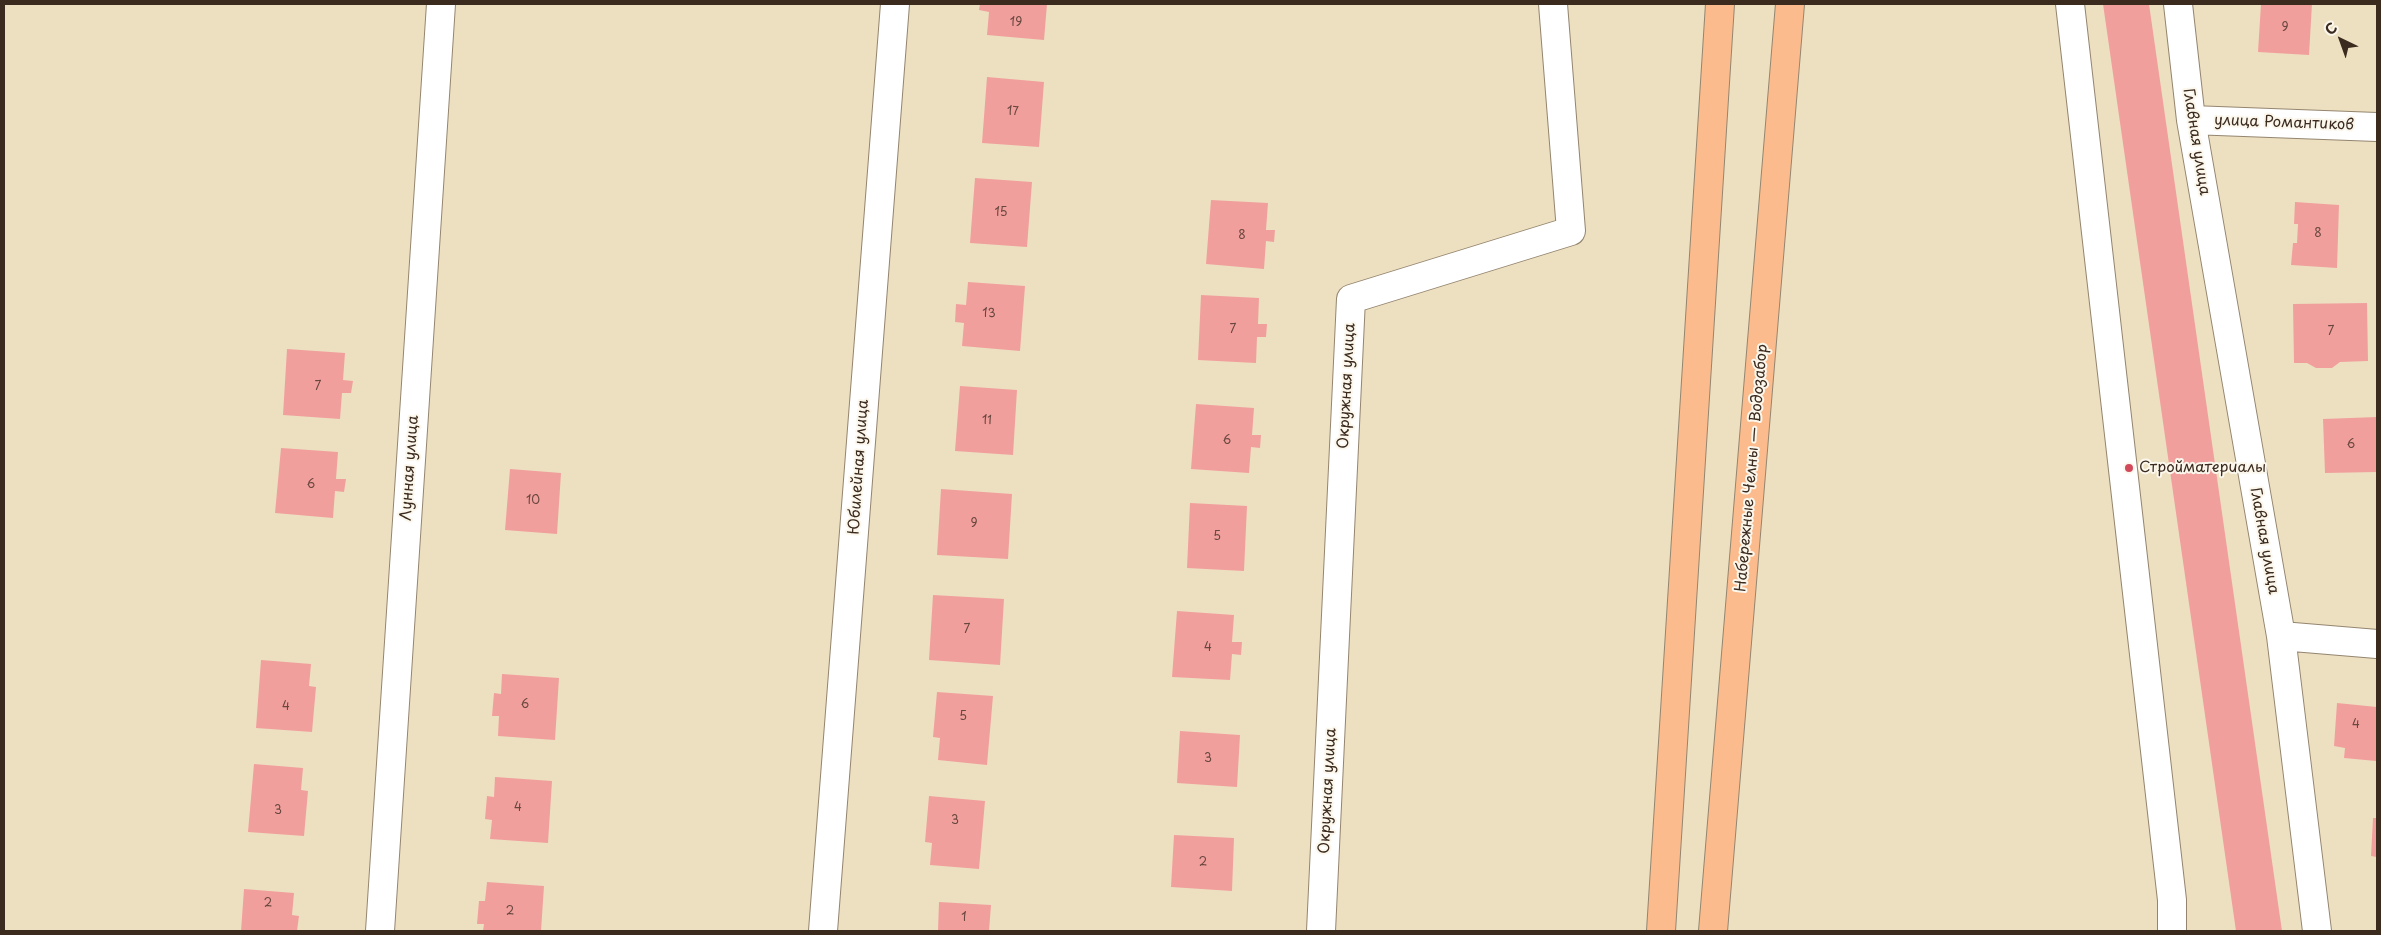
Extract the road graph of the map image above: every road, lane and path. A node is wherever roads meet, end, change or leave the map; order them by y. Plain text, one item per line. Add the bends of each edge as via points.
1 (440, 4) edge
2 (895, 4) edge
3 (1553, 4) edge
4 (1720, 4) edge
5 (1790, 4) edge
6 (2070, 4) edge
7 (2178, 4) edge
8 (2191, 120) junction
9 (2377, 127) edge
10 (2281, 636) junction
11 (2377, 644) edge
12 (380, 931) edge
13 (823, 931) edge
14 (1321, 931) edge
15 (1661, 931) edge
16 (1713, 931) edge
17 (2172, 931) edge
18 (2317, 931) edge

1 - 12 street, Лунная улица
2 - 13 street, Юбилейная улица
3 - 14 street, Окружная улица via 1571,231 1351,300
4 - 15 main road
5 - 16 main road, Набережные Челны — Водозабор
6 - 17 street via 2172,900
7 - 8 street, Главная улица
8 - 9 street, улица Романтиков
8 - 10 street, Главная улица
10 - 11 street
10 - 18 street, Главная улица

